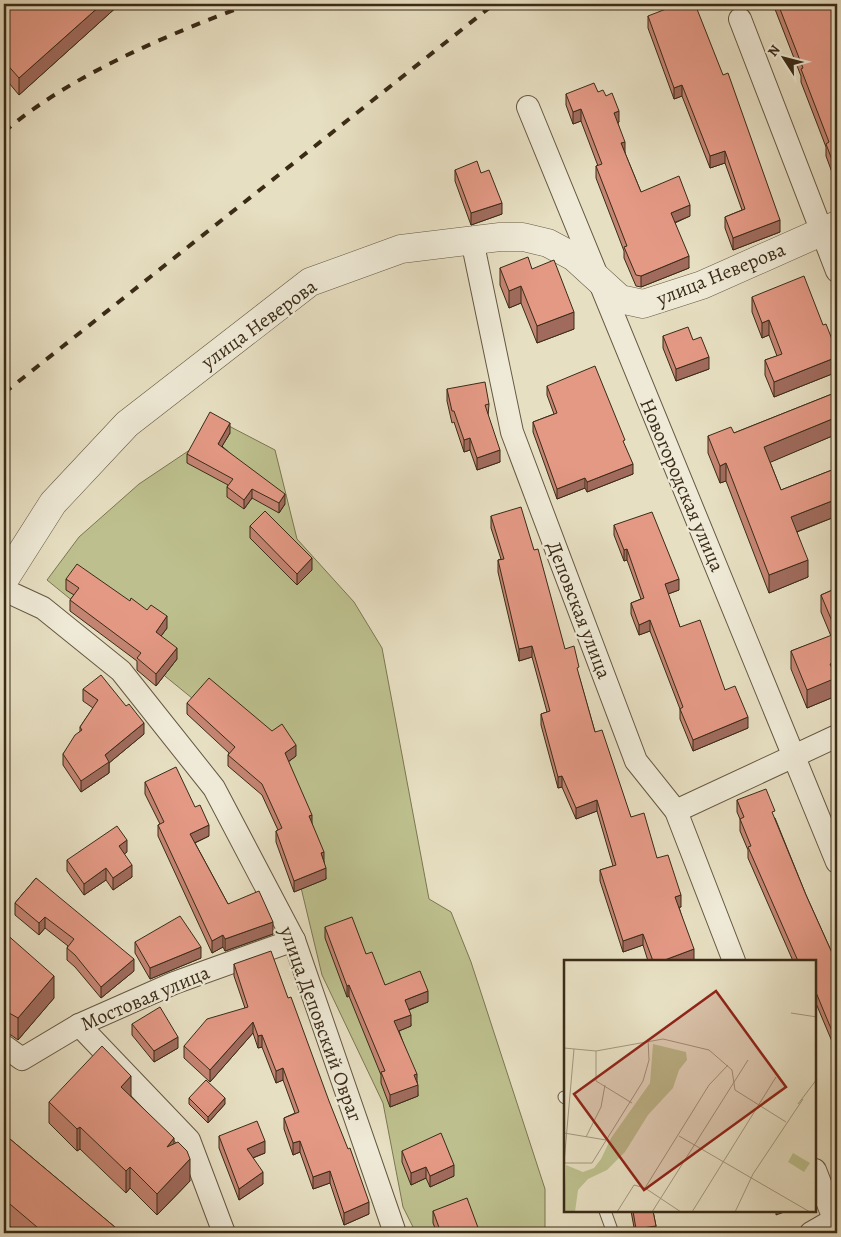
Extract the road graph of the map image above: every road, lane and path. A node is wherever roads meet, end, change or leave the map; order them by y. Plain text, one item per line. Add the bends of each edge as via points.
1 (740, 19) dead end
2 (528, 108) dead end
3 (829, 229) edge
4 (472, 240) junction
5 (837, 271) edge
6 (597, 280) junction
7 (4, 580) edge
8 (4, 590) edge
9 (837, 736) edge
10 (794, 754) junction
11 (676, 811) junction
12 (837, 862) edge
13 (294, 940) junction
14 (734, 960) edge
15 (79, 1025) junction
16 (4, 1046) edge
17 (816, 1172) edge
18 (605, 1212) edge
19 (836, 1219) edge
20 (224, 1233) edge
21 (395, 1233) edge
22 (613, 1233) edge
23 (810, 1233) edge

1 - 3 street
2 - 6 street, Новогородская улица
3 - 5 street
3 - 6 street, улица Неверова via 702,284 643,304 620,299
4 - 6 street, улица Неверова via 523,237 548,243 574,257
4 - 7 street, улица Неверова via 402,249 310,282 127,424 53,503
4 - 11 street, Деповская улица via 512,432 636,762
6 - 10 street, Новогородская улица
8 - 13 street, улица Деповский Овраг via 43,608 121,671 214,788
9 - 10 street
10 - 11 street
10 - 12 street, Новогородская улица
11 - 14 street, Деповская улица
13 - 15 street, Мостовая улица via 174,983
13 - 21 street, улица Деповский Овраг
15 - 16 street, Мостовая улица via 22,1060
15 - 20 street via 189,1140
17 - 19 street
18 - 22 lane
19 - 23 street

